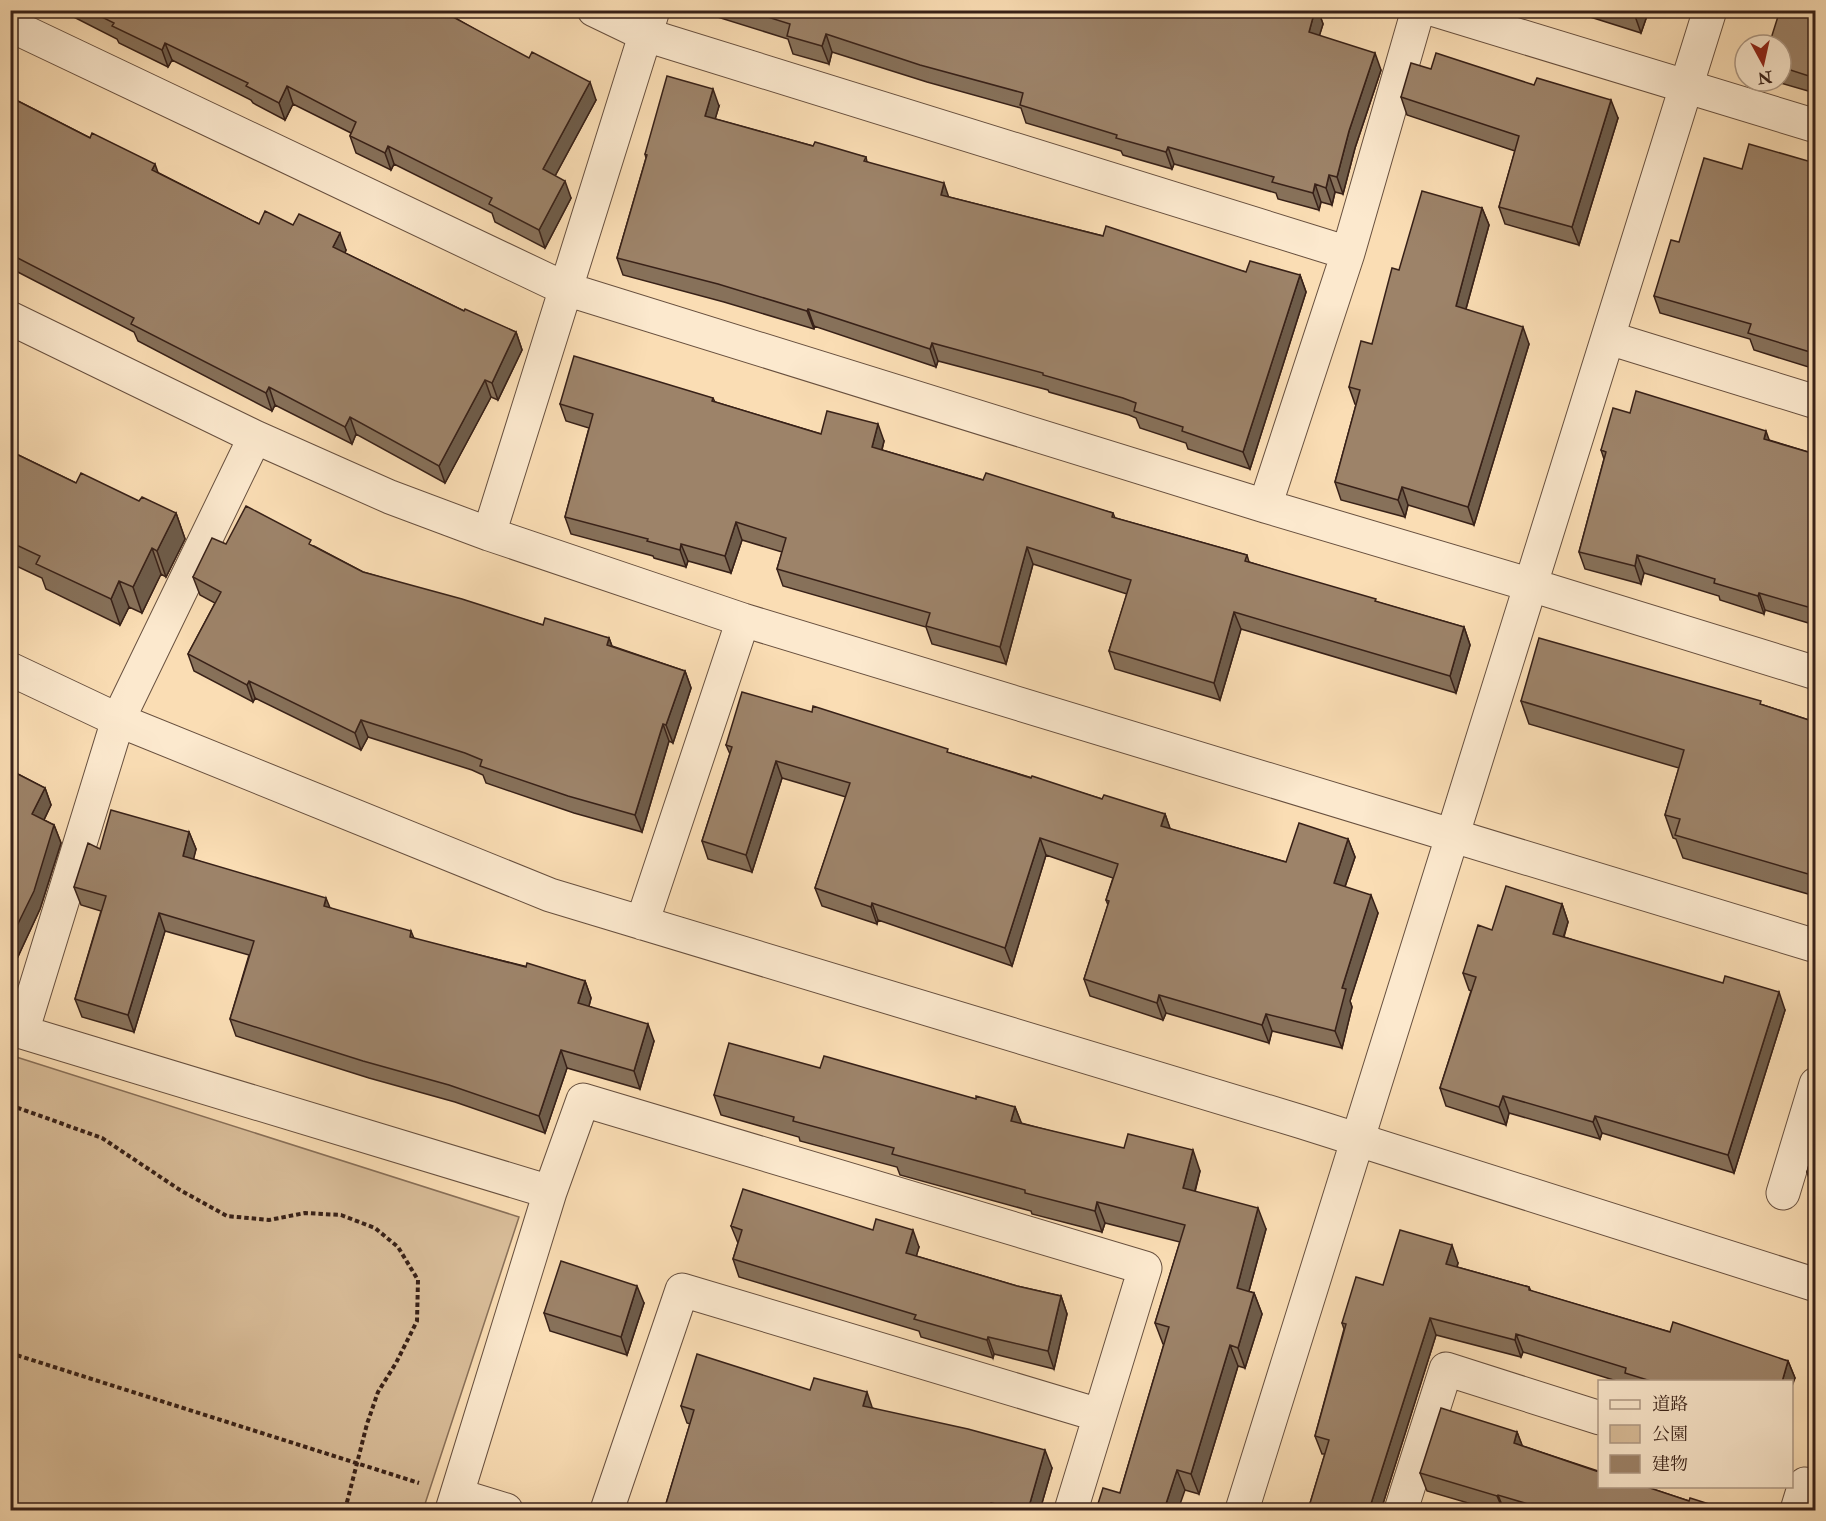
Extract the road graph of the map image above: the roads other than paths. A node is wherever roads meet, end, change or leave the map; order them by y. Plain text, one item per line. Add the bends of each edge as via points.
1 (594, 10) edge
2 (1418, 10) edge
3 (1435, 10) edge
4 (1710, 10) edge
5 (650, 23) edge
6 (10, 25) edge
7 (1687, 86) junction
8 (1815, 126) edge
9 (1348, 253) junction
10 (566, 289) junction
11 (10, 318) edge
12 (1609, 338) junction
13 (1815, 402) edge
14 (255, 436) junction
15 (1265, 506) junction
16 (489, 534) junction
17 (1532, 585) junction
18 (743, 620) junction
19 (10, 669) edge
20 (1815, 673) edge
21 (118, 720) junction
22 (1453, 836) junction
23 (642, 923) junction
24 (1815, 946) edge
25 (16, 1030) edge
26 (1815, 1084) edge
27 (1358, 1141) junction
28 (550, 1192) junction
29 (1783, 1193) dead end
30 (1815, 1285) edge
31 (1099, 1415) junction
32 (1598, 1418) edge
33 (455, 1503) edge
34 (506, 1510) edge
35 (607, 1510) edge
36 (1071, 1510) edge
37 (1242, 1510) edge
38 (1401, 1510) edge

1 - 5 street
2 - 9 street
3 - 7 street
4 - 7 street
5 - 9 street
5 - 10 street
6 - 10 street
7 - 8 street
7 - 12 street
9 - 15 street
10 - 15 street
10 - 16 street
11 - 14 street
12 - 13 street
12 - 17 street
14 - 16 street via 390,497
14 - 21 street
15 - 17 street
16 - 18 street
17 - 20 street
17 - 22 street
18 - 22 street
18 - 23 street
19 - 21 street
21 - 23 street via 550,895
21 - 25 street
22 - 24 street
22 - 27 street
23 - 27 street
25 - 28 street
26 - 29 street
27 - 30 street
27 - 37 street
28 - 31 street via 583,1100 1145,1268
28 - 33 street
31 - 35 street via 682,1290
31 - 36 street
32 - 38 street via 1446,1369
33 - 34 street

